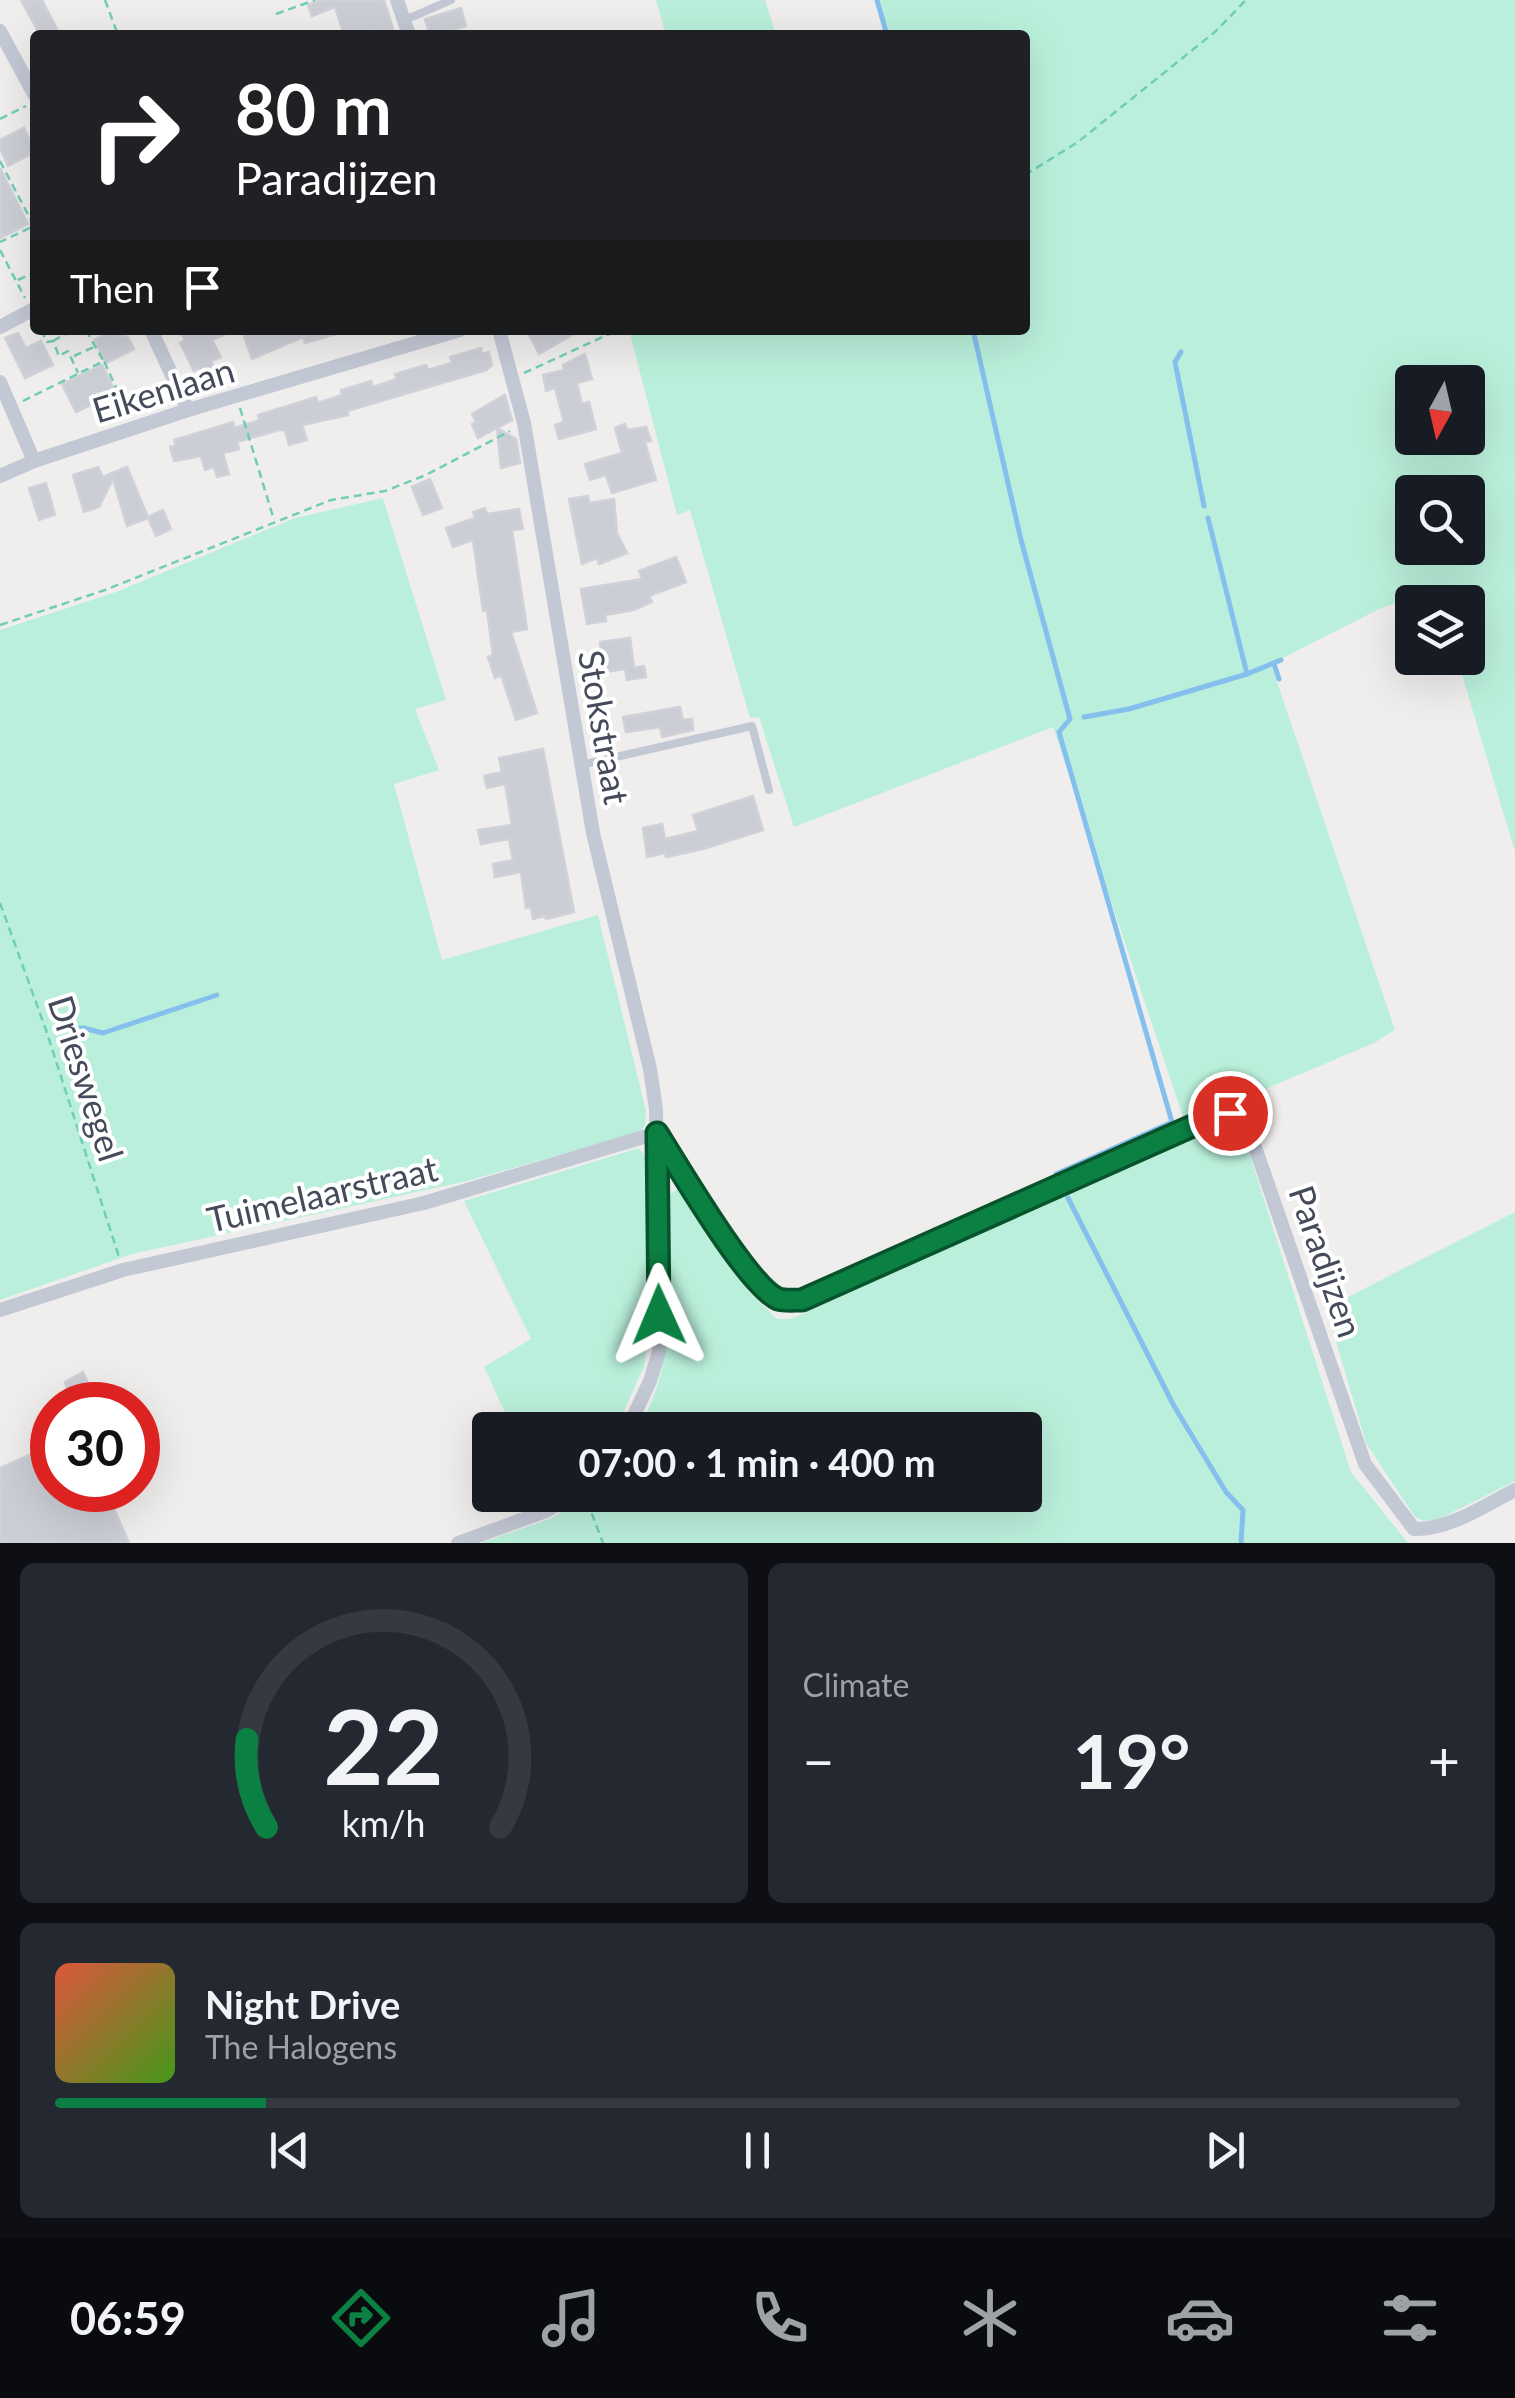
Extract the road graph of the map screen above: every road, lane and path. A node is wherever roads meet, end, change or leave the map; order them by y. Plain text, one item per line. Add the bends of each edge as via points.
1 (105, 0) edge
2 (315, 0) edge
3 (397, 0) edge
4 (452, 0) edge
5 (1245, 2) edge
6 (276, 14) dead end
7 (406, 28) edge
8 (0, 30) edge
9 (116, 30) edge
10 (30, 89) edge
11 (30, 102) edge
12 (0, 119) edge
13 (1, 163) edge
14 (1030, 172) edge
15 (30, 218) edge
16 (30, 228) edge
17 (0, 242) edge
18 (0, 250) edge
19 (30, 274) edge
20 (16, 281) junction
21 (30, 306) edge
22 (30, 311) edge
23 (0, 326) edge
24 (44, 335) edge
25 (63, 335) edge
26 (89, 335) edge
27 (153, 335) edge
28 (443, 335) edge
29 (500, 335) edge
30 (607, 335) edge
31 (53, 340) junction
32 (96, 346) junction
33 (71, 357) junction
34 (104, 361) junction
35 (79, 374) junction
36 (513, 378) junction
37 (0, 382) edge
38 (236, 397) junction
39 (12, 406) junction
40 (188, 410) junction
41 (524, 423) junction
42 (135, 428) junction
43 (34, 461) junction
44 (0, 476) edge
45 (275, 521) junction
46 (0, 625) edge
47 (581, 765) junction
48 (768, 790) dead end
49 (0, 903) edge
50 (657, 1133) junction
51 (123, 1270) junction
52 (0, 1310) edge
53 (635, 1412) edge
54 (1515, 1490) edge
55 (543, 1512) edge
56 (590, 1512) edge
57 (458, 1543) edge
58 (602, 1543) edge

1 - 9 path
2 - 6 path
3 - 7 street
4 - 7 lane
5 - 14 path via 1078,142
8 - 10 street
11 - 12 path
13 - 15 path
16 - 17 path
18 - 20 path
19 - 20 path
20 - 21 path
22 - 23 street
24 - 31 path
25 - 31 path
26 - 32 path
27 - 40 street
28 - 38 street, Eikenlaan
29 - 36 street, Stokstraat
30 - 36 path
31 - 33 path via 58,356 68,351
32 - 33 path
32 - 34 path
33 - 35 path
34 - 35 path
34 - 42 path
35 - 39 path
36 - 41 street, Stokstraat
37 - 39 street
38 - 40 street, Eikenlaan
38 - 45 path
39 - 43 street
40 - 42 street, Eikenlaan
41 - 45 path via 426,475
41 - 47 street, Stokstraat
42 - 43 street, Eikenlaan
43 - 44 street, Eikenlaan
45 - 46 path
47 - 48 lane via 752,726
47 - 50 street, Stokstraat via 650,1069
49 - 51 path, Drieswegel
50 - 51 street, Tuimelaarstraat via 424,1203
50 - 53 street, Stokstraat via 659,1352
50 - 54 street, Paradijzen via 766,1291 780,1300 802,1300 1217,1115 1240,1117 1375,1477 1414,1529 1459,1519
51 - 52 street, Tuimelaarstraat
55 - 57 street
56 - 58 path

